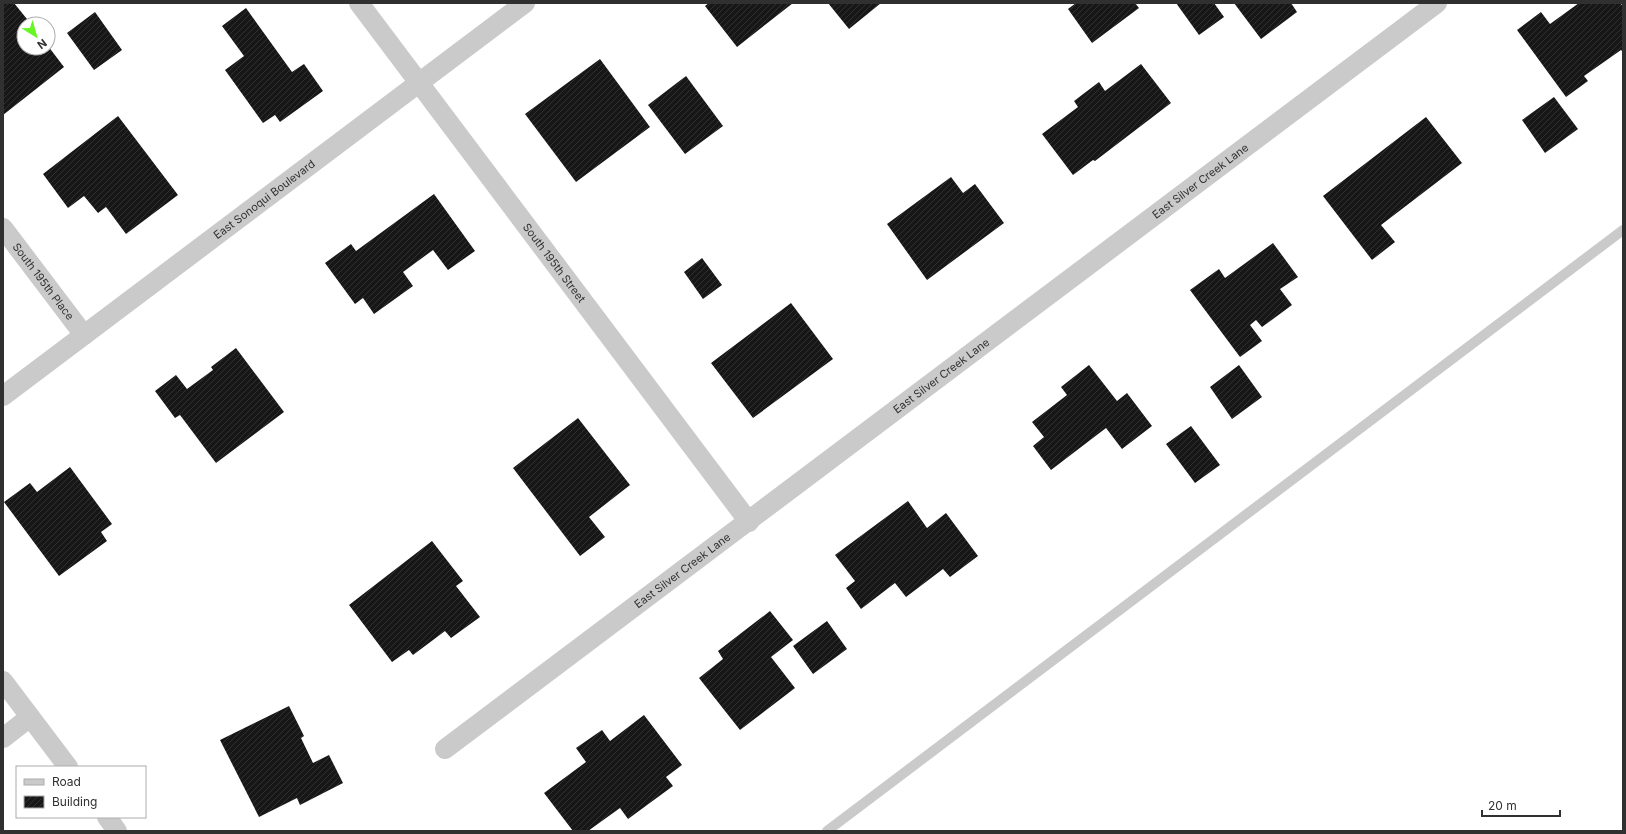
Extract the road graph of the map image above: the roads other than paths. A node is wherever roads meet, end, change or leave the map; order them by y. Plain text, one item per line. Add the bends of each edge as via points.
1 (359, 3) edge
2 (525, 3) edge
3 (1437, 3) edge
4 (419, 83) junction
5 (3, 228) edge
6 (1623, 230) edge
7 (84, 335) junction
8 (3, 396) edge
9 (749, 522) junction
10 (3, 681) edge
11 (30, 717) junction
12 (3, 738) edge
13 (445, 749) dead end
14 (67, 766) edge
15 (107, 818) edge
16 (117, 831) edge
17 (827, 831) edge

1 - 4 street, South 195th Street
2 - 4 street, East Sonoqui Boulevard
3 - 9 street, East Silver Creek Lane
4 - 7 street, East Sonoqui Boulevard
4 - 9 street, South 195th Street
5 - 7 street, South 195th Place
6 - 17 lane
7 - 8 street, East Sonoqui Boulevard
9 - 13 street, East Silver Creek Lane
10 - 11 street
11 - 12 street
11 - 14 street
15 - 16 street

